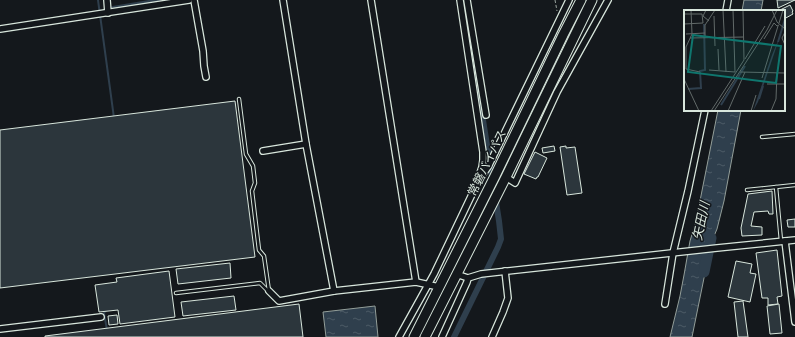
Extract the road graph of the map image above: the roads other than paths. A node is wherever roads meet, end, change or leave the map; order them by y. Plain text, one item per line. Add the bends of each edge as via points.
1 (107, 0) edge
2 (190, 0) edge
3 (194, 0) edge
4 (282, 0) edge
5 (370, 0) edge
6 (460, 0) edge
7 (467, 0) edge
8 (569, 0) edge
9 (581, 0) edge
10 (592, 0) edge
11 (608, 0) edge
12 (728, 0) edge
13 (726, 10) edge
14 (108, 13) junction
15 (0, 29) edge
16 (206, 77) dead end
17 (239, 99) dead end
18 (704, 111) edge
19 (486, 115) dead end
20 (795, 134) edge
21 (762, 137) dead end
22 (306, 144) junction
23 (263, 151) dead end
24 (506, 177) junction
25 (478, 180) junction
26 (795, 185) edge
27 (776, 187) junction
28 (747, 190) dead end
29 (795, 240) edge
30 (783, 242) junction
31 (674, 253) junction
32 (505, 271) junction
33 (456, 274) junction
34 (468, 278) junction
35 (416, 282) junction
36 (427, 285) junction
37 (439, 287) junction
38 (269, 291) junction
39 (334, 291) junction
40 (176, 293) dead end
41 (665, 304) dead end
42 (100, 317) dead end
43 (795, 322) edge
44 (0, 329) edge
45 (399, 337) edge
46 (414, 337) edge
47 (425, 337) edge
48 (442, 337) edge
49 (492, 337) edge

1 - 14 street
2 - 14 street
3 - 16 street
4 - 22 street
5 - 35 street
6 - 25 street via 483,152
7 - 19 street
8 - 25 street via 488,167
9 - 37 highway, 常磐バイパス
10 - 24 highway, 常磐バイパス
11 - 24 street via 557,92 515,182
12 - 13 street
14 - 15 street
17 - 38 lane via 246,154 253,166 255,183 252,191 259,250 264,256
18 - 31 street
20 - 21 lane
22 - 23 street
22 - 39 street
24 - 33 highway, 常磐バイパス
25 - 36 street
26 - 27 lane
27 - 28 lane
27 - 30 lane
29 - 30 street
30 - 31 street
30 - 43 street
31 - 32 street
31 - 41 street
32 - 34 street
32 - 49 street via 508,298
33 - 34 street
33 - 47 highway, 常磐バイパス
34 - 48 street
35 - 36 street
35 - 39 street
36 - 37 street
36 - 45 street
37 - 46 highway, 常磐バイパス
38 - 39 street via 279,301
38 - 40 lane via 260,283
42 - 44 street

